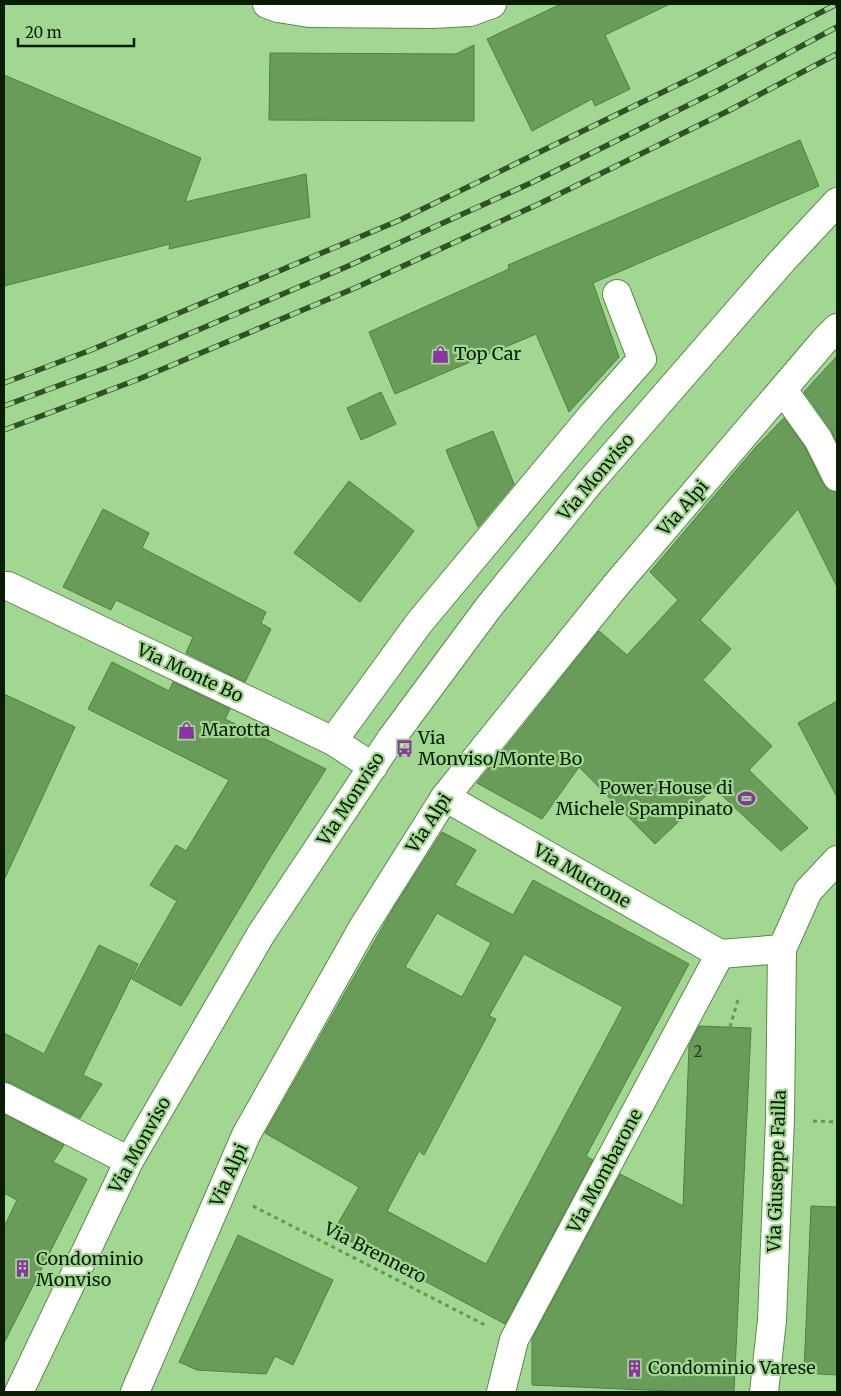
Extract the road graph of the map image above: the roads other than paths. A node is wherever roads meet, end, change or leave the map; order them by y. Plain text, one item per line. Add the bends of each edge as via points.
1 (267, 4) edge
2 (492, 4) edge
3 (837, 202) edge
4 (617, 294) dead end
5 (837, 328) edge
6 (783, 390) junction
7 (837, 477) edge
8 (4, 586) edge
9 (333, 741) junction
10 (373, 767) junction
11 (444, 797) junction
12 (837, 860) edge
13 (782, 949) junction
14 (720, 954) junction
15 (4, 1097) edge
16 (129, 1161) junction
17 (15, 1387) edge
18 (135, 1392) edge
19 (501, 1392) edge
20 (764, 1392) edge

1 - 2 street via 309,13 432,14 470,12
3 - 10 street, Via Monviso via 590,482 500,593
4 - 9 street via 642,359 419,623
5 - 6 street, Via Alpi
6 - 7 street via 818,439
6 - 11 street, Via Alpi via 616,585
8 - 9 street, Via Monte Bo
9 - 10 street, Via Monte Bo
10 - 16 street, Via Monviso via 261,934
11 - 14 street, Via Mucrone
11 - 18 street, Via Alpi via 362,929 246,1135
12 - 13 street via 808,891
13 - 14 street
13 - 20 street, Via Giuseppe Failla via 780,1128 772,1320
14 - 19 street, Via Mombarone via 514,1340
15 - 16 street
16 - 17 street, Via Monviso

